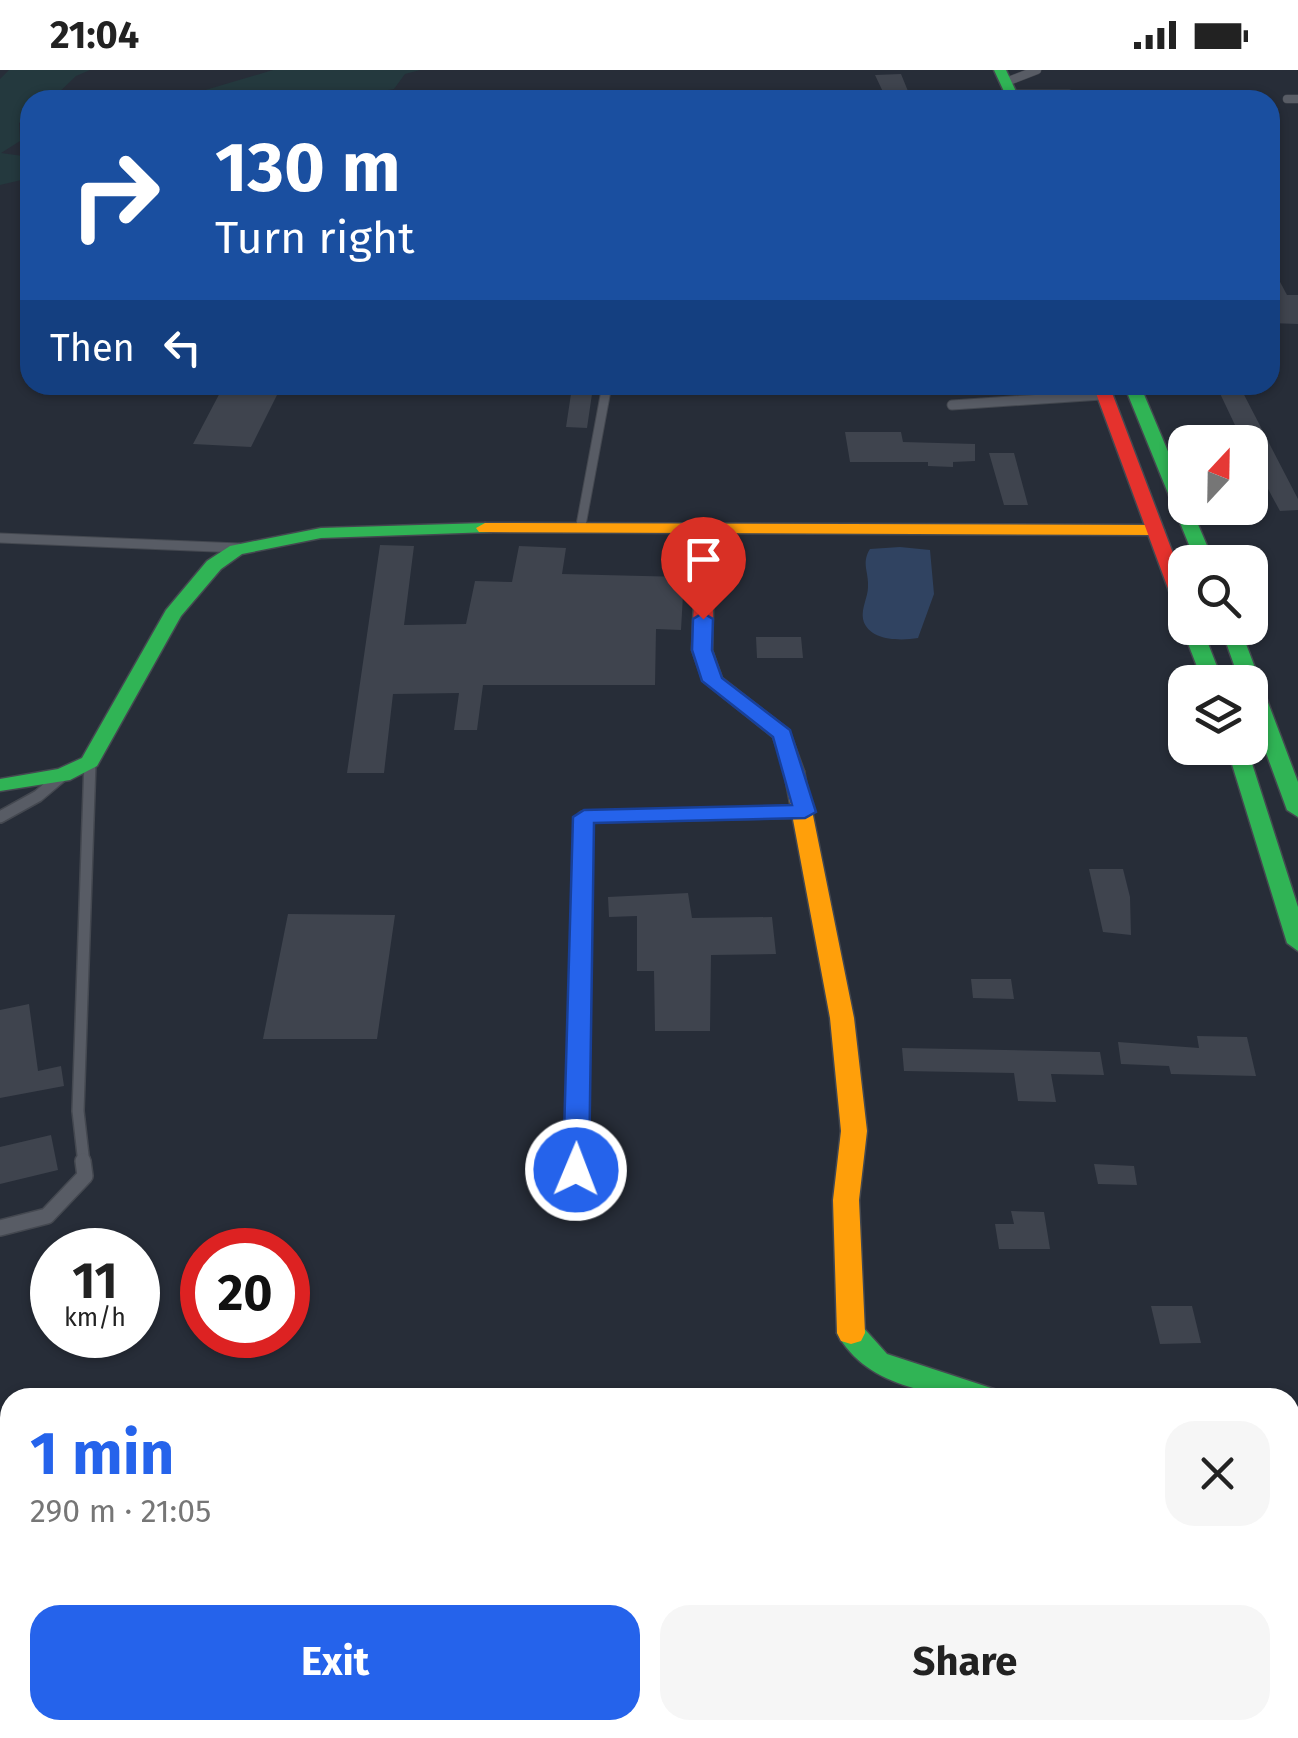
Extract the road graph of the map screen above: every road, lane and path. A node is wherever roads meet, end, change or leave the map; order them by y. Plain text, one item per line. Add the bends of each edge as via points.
1 (979, 70) edge
2 (1037, 70) edge
3 (1005, 89) edge
4 (1298, 99) edge
5 (1287, 100) dead end
6 (605, 395) edge
7 (1053, 395) edge
8 (1105, 395) edge
9 (1136, 395) edge
10 (952, 405) dead end
11 (581, 525) junction
12 (706, 526) junction
13 (1155, 530) junction
14 (0, 538) edge
15 (1198, 545) edge
16 (239, 548) junction
17 (1168, 565) edge
18 (1237, 645) edge
19 (90, 762) junction
20 (1242, 765) edge
21 (63, 775) junction
22 (0, 785) edge
23 (1294, 785) edge
24 (1298, 810) edge
25 (805, 812) junction
26 (0, 817) edge
27 (1298, 943) edge
28 (576, 1170) dead end
29 (0, 1228) edge
30 (956, 1388) edge

1 - 3 main road
2 - 3 lane
4 - 5 lane
6 - 11 lane
7 - 10 lane
8 - 13 main road
9 - 15 main road
11 - 12 main road
11 - 16 main road via 314,535
12 - 13 main road
12 - 25 main road via 702,650 712,681 782,734
13 - 17 main road
14 - 16 lane
16 - 19 main road via 195,580
18 - 23 main road
19 - 21 main road
19 - 29 lane via 78,1111 85,1176 46,1216
20 - 27 main road
21 - 22 main road
21 - 26 lane
23 - 24 main road
25 - 28 lane via 584,817
25 - 30 main road via 842,1018 854,1131 846,1200 850,1332 877,1362

